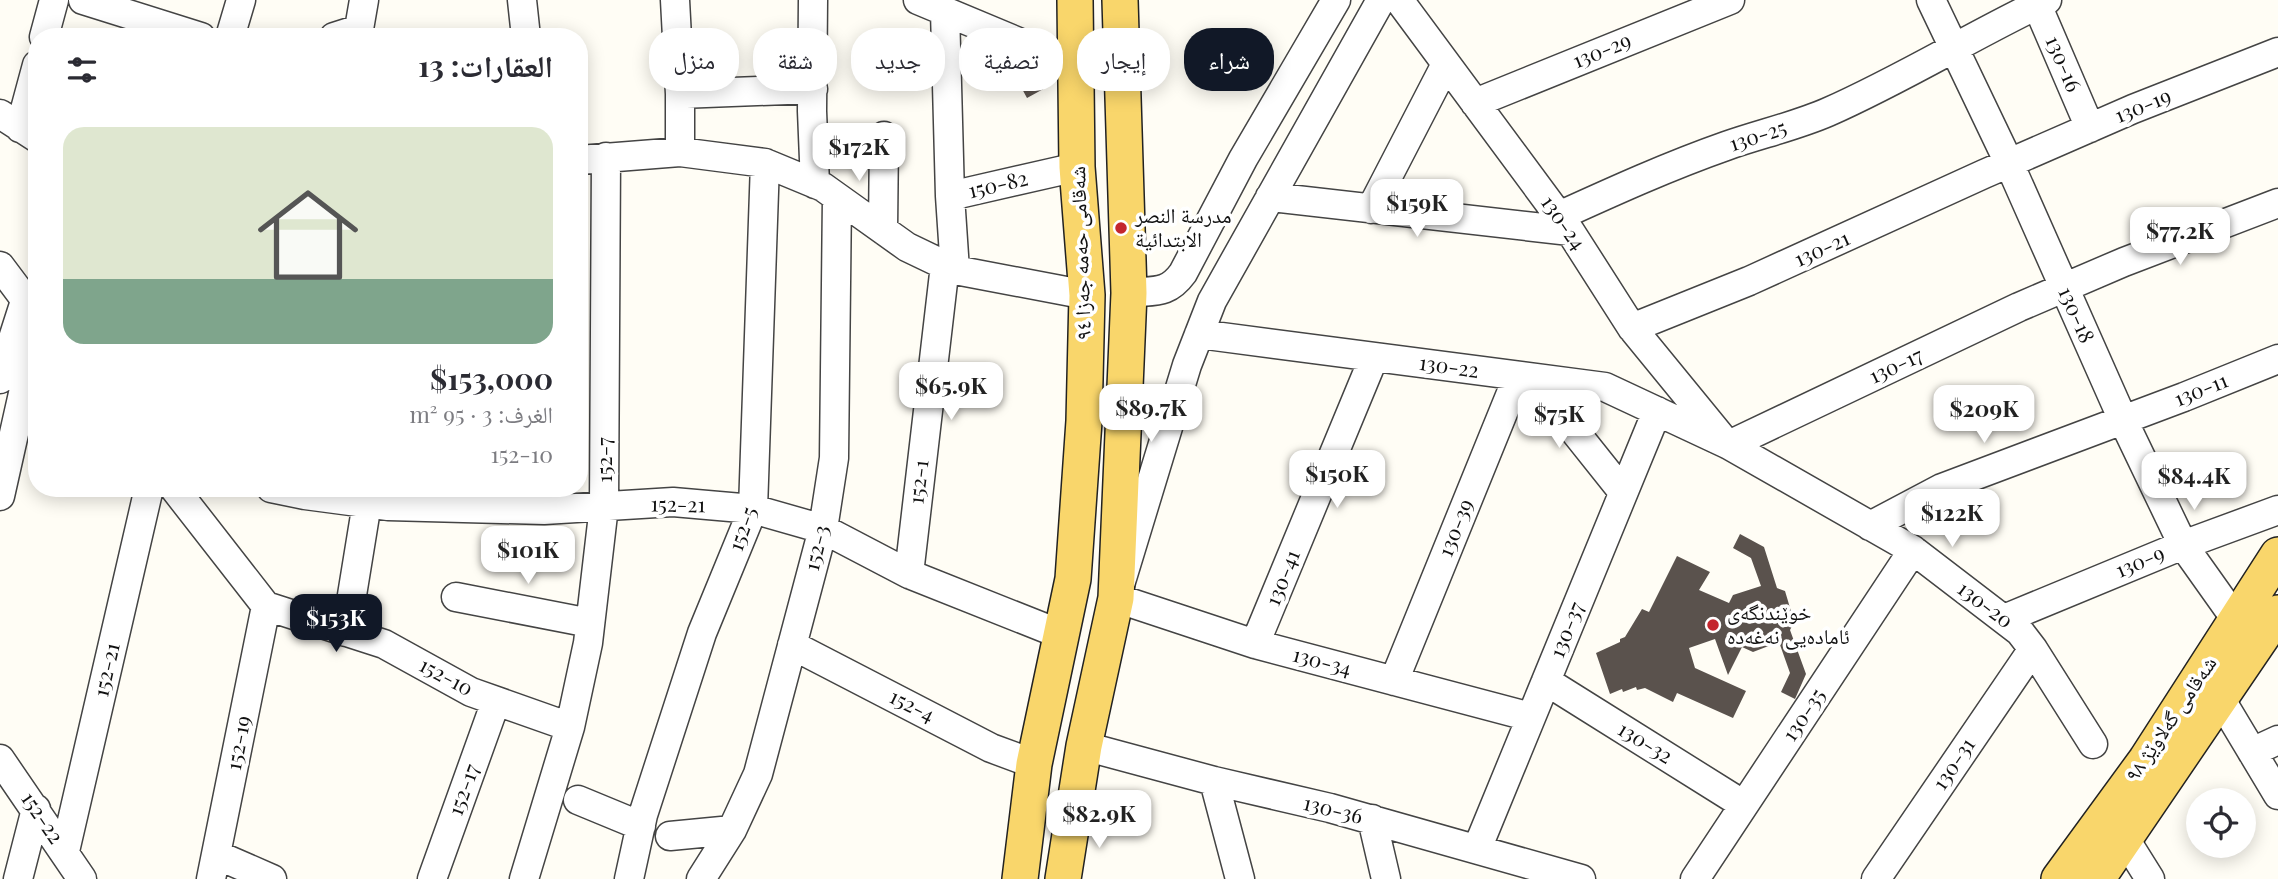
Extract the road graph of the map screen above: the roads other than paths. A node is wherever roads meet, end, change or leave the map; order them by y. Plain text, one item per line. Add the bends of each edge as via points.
1 (54, 0) edge
2 (83, 0) edge
3 (241, 0) edge
4 (364, 0) edge
5 (675, 0) edge
6 (813, 0) edge
7 (918, 0) edge
8 (1074, 0) edge
9 (1120, 0) edge
10 (1336, 0) edge
11 (1381, 0) edge
12 (1398, 0) edge
13 (1730, 0) edge
14 (1931, 0) edge
15 (2040, 1) edge
16 (517, 2) edge
17 (945, 11) junction
18 (46, 28) edge
19 (153, 28) edge
20 (233, 28) edge
21 (353, 28) edge
22 (524, 28) edge
23 (813, 28) edge
24 (1952, 47) junction
25 (2278, 52) edge
26 (1446, 64) junction
27 (1076, 66) junction
28 (753, 91) edge
29 (813, 91) edge
30 (680, 93) junction
31 (28, 96) edge
32 (1475, 103) junction
33 (19, 127) edge
34 (2090, 128) junction
35 (884, 136) dead end
36 (680, 152) junction
37 (592, 159) edge
38 (765, 163) junction
39 (2009, 163) junction
40 (1077, 167) junction
41 (826, 190) junction
42 (950, 196) junction
43 (1269, 197) junction
44 (2278, 203) edge
45 (1371, 209) junction
46 (1565, 224) junction
47 (883, 230) junction
48 (0, 266) edge
49 (950, 267) junction
50 (2063, 288) junction
51 (1129, 293) junction
52 (1087, 295) junction
53 (28, 303) edge
54 (28, 314) edge
55 (1632, 328) junction
56 (1199, 334) junction
57 (1374, 357) junction
58 (2278, 359) edge
59 (28, 371) edge
60 (1525, 377) junction
61 (0, 379) edge
62 (1657, 411) junction
63 (2123, 420) junction
64 (1729, 445) junction
65 (1623, 492) junction
66 (0, 496) edge
67 (147, 497) edge
68 (181, 497) edge
69 (344, 497) edge
70 (467, 498) edge
71 (382, 499) edge
72 (604, 506) junction
73 (753, 509) junction
74 (2278, 510) edge
75 (1870, 526) junction
76 (823, 529) junction
77 (2182, 545) junction
78 (1913, 550) junction
79 (2278, 555) edge
80 (909, 574) junction
81 (456, 597) dead end
82 (1116, 598) junction
83 (265, 606) junction
84 (2278, 613) edge
85 (2004, 619) junction
86 (2237, 621) junction
87 (590, 624) junction
88 (346, 632) junction
89 (1060, 634) junction
90 (1255, 644) junction
91 (792, 645) junction
92 (2033, 649) junction
93 (1394, 681) junction
94 (1546, 681) junction
95 (2221, 700) junction
96 (496, 701) junction
97 (1531, 718) junction
98 (570, 726) junction
99 (2278, 740) edge
100 (2092, 744) dead end
101 (1084, 746) junction
102 (2252, 752) junction
103 (0, 759) edge
104 (1034, 764) junction
105 (1214, 781) junction
106 (2278, 795) edge
107 (578, 800) dead end
108 (1744, 805) junction
109 (36, 809) junction
110 (1372, 819) junction
111 (641, 826) junction
112 (732, 830) junction
113 (670, 836) dead end
114 (1069, 836) junction
115 (2125, 839) junction
116 (1477, 849) junction
117 (65, 851) junction
118 (214, 867) edge
119 (2082, 873) edge
120 (18, 879) edge
121 (82, 879) edge
122 (272, 879) edge
123 (432, 879) edge
124 (524, 879) edge
125 (629, 879) edge
126 (701, 879) edge
127 (1020, 879) edge
128 (1063, 879) edge
129 (1082, 879) edge
130 (1240, 879) edge
131 (1387, 879) edge
132 (1581, 879) edge
133 (1695, 879) edge
134 (1876, 879) edge
135 (2150, 879) edge

1 - 18 street
2 - 19 street
3 - 20 street
4 - 21 street
5 - 30 street
6 - 23 street, 152-3
7 - 17 street
8 - 27 main road, شەقامی حەمە جەزا ٩٤
9 - 51 main road, شەقامی حەمە جەزا ٩٤
10 - 51 street via 1243,159 1184,273 1174,286
11 - 43 street
12 - 26 street, 130-24
13 - 32 street, 130-29
14 - 24 street, 130-18
15 - 24 street, 130-25
15 - 34 street, 130-16
16 - 22 street
17 - 27 street
17 - 42 street
24 - 39 street, 130-18
24 - 46 street, 130-25 via 1824,114 1649,174
25 - 34 street, 130-19
26 - 32 street, 130-24
26 - 45 street
27 - 40 main road, شەقامی حەمە جەزا ٩٤
28 - 30 street
29 - 41 street, 152-3
30 - 36 street
31 - 33 street
32 - 46 street, 130-24
34 - 39 street, 130-19
35 - 47 street
36 - 37 street
36 - 38 street
37 - 72 street, 152-7
38 - 41 street
38 - 73 street, 152-5
39 - 50 street, 130-18
39 - 55 street, 130-21 via 1749,281
40 - 42 street, 150-82
40 - 52 main road, شەقامی حەمە جەزا ٩٤
41 - 47 street
41 - 76 street, 152-3 via 834,458
42 - 49 street, 150-82
43 - 45 street
43 - 56 street
44 - 50 street, 130-17
45 - 46 street
46 - 55 street, 130-24
47 - 49 street
48 - 53 street
49 - 52 street
49 - 80 street, 152-1
50 - 63 street, 130-18
50 - 64 street, 130-17
51 - 82 main road, شەقامی حەمە جەزا ٩٤
52 - 89 main road, شەقامی حەمە جەزا ٩٤ via 1073,579
54 - 61 street
55 - 64 street, 130-24
56 - 57 street, 130-22
56 - 82 street
57 - 60 street, 130-22
57 - 90 street, 130-41
58 - 63 street, 130-11
59 - 66 street
60 - 62 street, 130-22 via 1605,387
60 - 65 street
60 - 93 street, 130-39
62 - 64 street, 130-22
62 - 65 street, 130-37
63 - 75 street, 130-11 via 1942,488
63 - 77 street, 130-18
64 - 75 street, 130-20
65 - 94 street, 130-37
67 - 117 street, 152-21
68 - 83 street
69 - 71 street, 152-21
70 - 71 street, 152-21
70 - 72 street, 152-21 via 544,510
71 - 88 street
72 - 73 street, 152-21 via 673,502
72 - 87 street, 152-7
73 - 76 street, 152-21
73 - 111 street, 152-5 via 702,633
74 - 77 street, 130-9
75 - 78 street, 130-20
76 - 80 street, 152-21
76 - 91 street, 152-3
77 - 85 street, 130-9
77 - 86 street, 130-18
78 - 85 street, 130-20
78 - 108 street, 130-35
79 - 86 main road, شەقامی گەلاوێژ ٩٨
80 - 89 street, 152-21
81 - 87 street
82 - 90 street, 130-34
82 - 101 main road, شەقامی حەمە جەزا ٩٤
83 - 88 street, 152-10
83 - 118 street, 152-19
84 - 95 main road, شەقامی گەلاوێژ ٩٨
85 - 92 street, 130-20
86 - 119 main road, شەقامی گەلاوێژ ٩٨ via 2146,760
87 - 98 street, 152-7
88 - 96 street, 152-10 via 384,644
89 - 104 main road, شەقامی حەمە جەزا ٩٤
90 - 93 street, 130-34
91 - 104 street, 152-4 via 991,748
91 - 112 street, 152-3 via 758,774
92 - 100 street, 130-20
92 - 134 street, 130-31
93 - 97 street, 130-34
94 - 97 street, 130-37
94 - 108 street, 130-32
95 - 102 street
95 - 115 main road, شەقامی گەلاوێژ ٩٨
96 - 98 street, 152-10
96 - 123 street, 152-17
97 - 116 street, 130-37
98 - 124 street, 152-7
99 - 102 street
101 - 105 street, 130-36
101 - 114 main road, شەقامی حەمە جەزا ٩٤
102 - 106 street
103 - 109 street, 152-22
104 - 127 main road, شەقامی حەمە جەزا ٩٤
105 - 110 street, 130-36
105 - 130 street
107 - 111 street
108 - 133 street, 130-35
109 - 117 street, 152-22
109 - 120 street
110 - 116 street, 130-36
110 - 131 street
111 - 125 street, 152-5
112 - 113 street
112 - 126 street, 152-3
114 - 128 main road, شەقامی حەمە جەزا ٩٤
114 - 129 street
115 - 119 main road, شەقامی گەلاوێژ ٩٨
115 - 135 street
116 - 132 street, 130-36
117 - 121 street, 152-22
118 - 122 street

